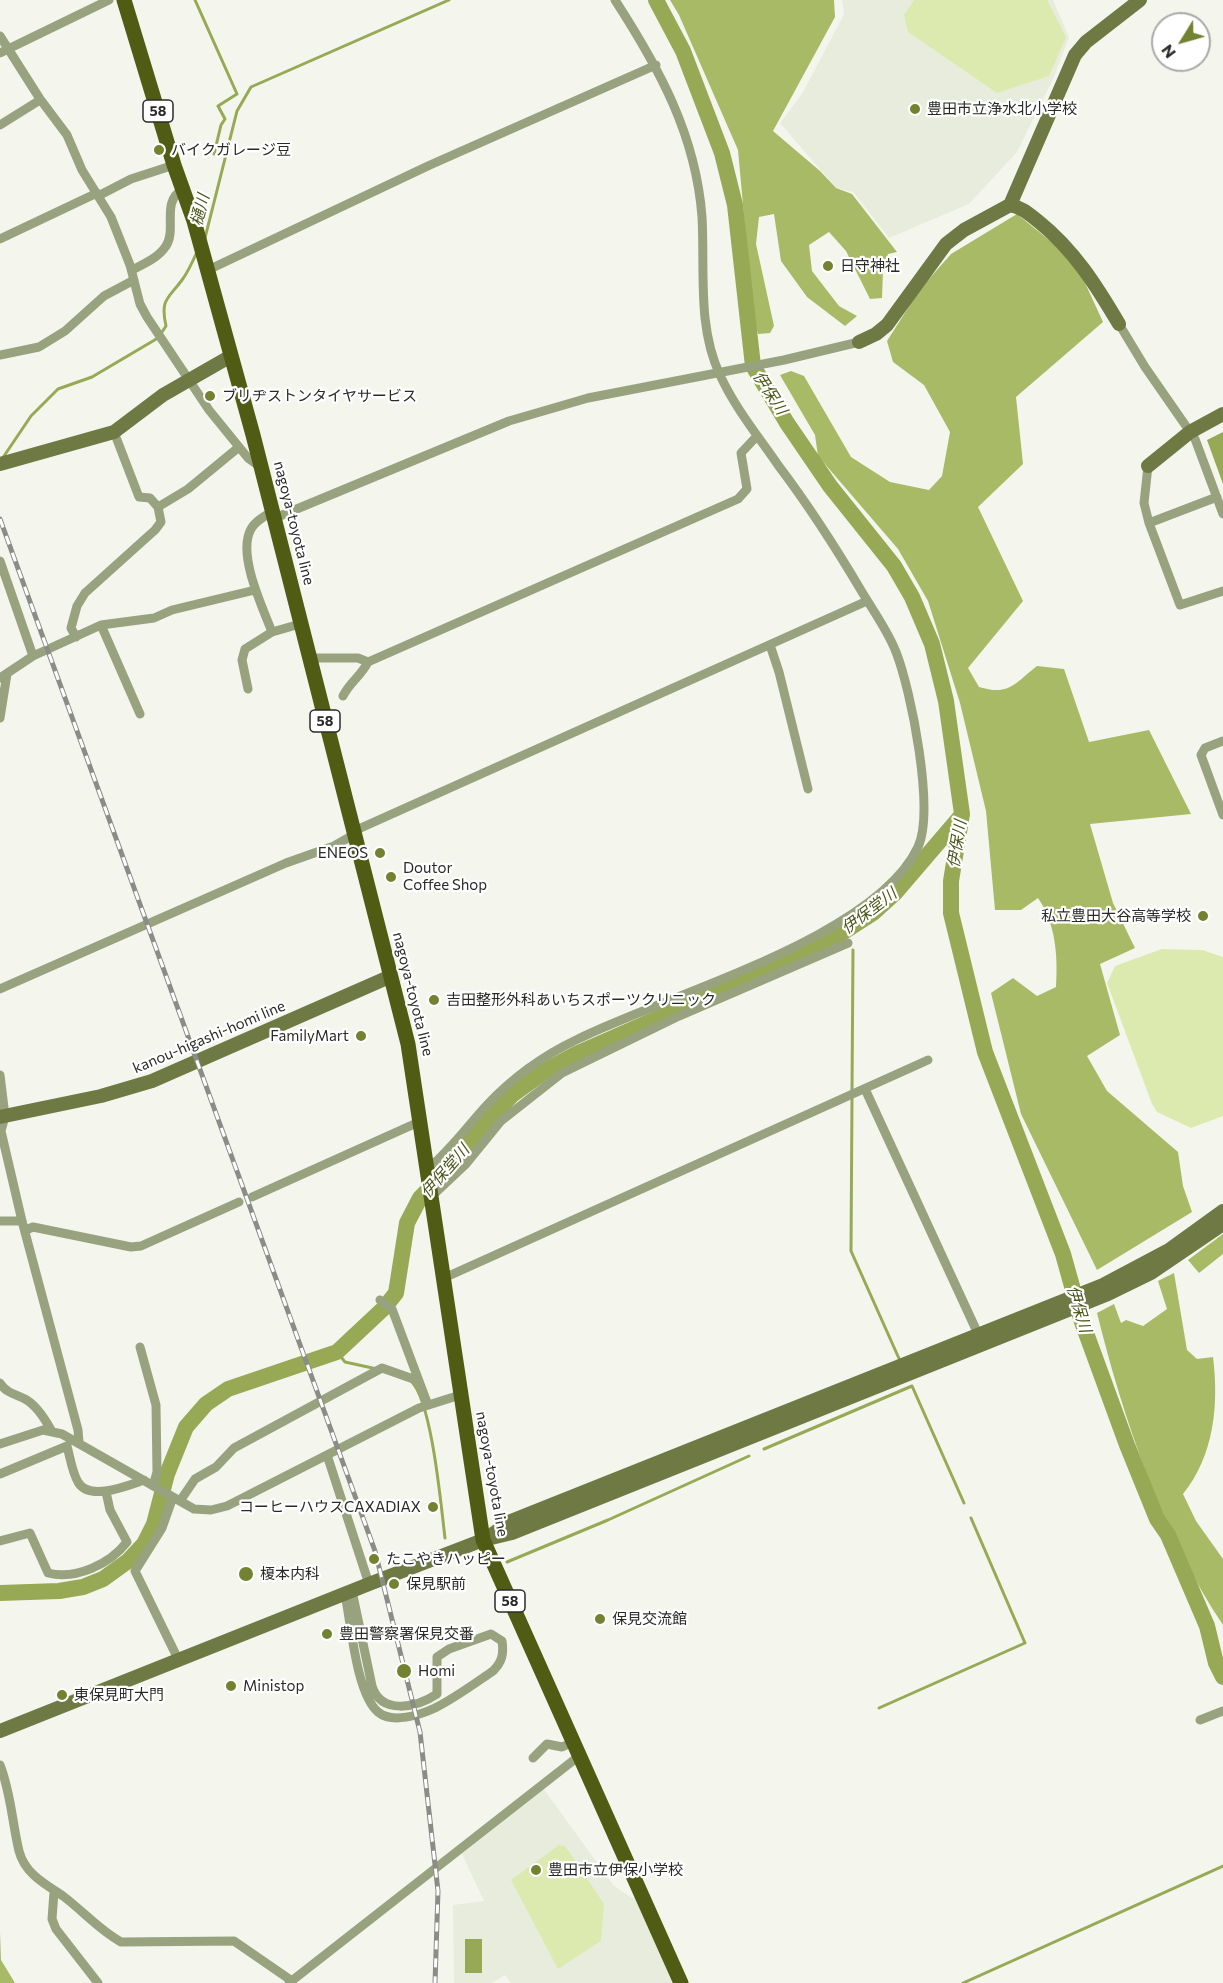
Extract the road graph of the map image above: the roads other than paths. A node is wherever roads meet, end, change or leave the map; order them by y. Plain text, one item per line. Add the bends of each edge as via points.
1 (109, 0) edge
2 (124, 0) edge
3 (615, 0) edge
4 (1140, 0) edge
5 (0, 36) edge
6 (4, 52) edge
7 (656, 65) junction
8 (40, 100) junction
9 (0, 125) edge
10 (174, 165) junction
11 (182, 190) junction
12 (97, 194) junction
13 (1010, 205) junction
14 (0, 238) edge
15 (207, 267) junction
16 (132, 270) junction
17 (134, 280) junction
18 (1119, 324) joint
19 (859, 342) joint
20 (0, 355) edge
21 (231, 356) junction
22 (723, 373) junction
23 (190, 379) junction
24 (1223, 414) edge
25 (114, 432) junction
26 (1190, 432) junction
27 (757, 436) junction
28 (239, 447) junction
29 (5, 463) edge
30 (1148, 466) joint
31 (262, 468) junction
32 (1217, 497) junction
33 (158, 507) junction
34 (1223, 514) edge
35 (274, 515) junction
36 (1149, 523) junction
37 (0, 561) edge
38 (255, 590) junction
39 (1223, 591) edge
40 (867, 601) junction
41 (300, 624) junction
42 (101, 626) junction
43 (272, 632) junction
44 (76, 637) junction
45 (770, 645) junction
46 (33, 656) junction
47 (310, 658) junction
48 (368, 662) junction
49 (3, 676) edge
50 (248, 689) dead end
51 (343, 696) dead end
52 (140, 714) dead end
53 (0, 718) edge
54 (1223, 741) edge
55 (808, 789) dead end
56 (1223, 815) edge
57 (355, 833) junction
58 (848, 943) dead end
59 (389, 977) junction
60 (0, 989) edge
61 (928, 1060) dead end
62 (0, 1075) edge
63 (865, 1089) junction
64 (2, 1117) edge
65 (421, 1120) junction
66 (431, 1184) junction
67 (252, 1197) dead end
68 (239, 1202) dead end
69 (1223, 1211) edge
70 (0, 1221) edge
71 (1223, 1224) edge
72 (24, 1225) junction
73 (444, 1278) junction
74 (1106, 1289) junction
75 (380, 1300) dead end
76 (1052, 1311) junction
77 (978, 1336) junction
78 (140, 1347) dead end
79 (419, 1381) junction
80 (0, 1383) edge
81 (460, 1395) junction
82 (424, 1406) junction
83 (51, 1430) junction
84 (79, 1442) junction
85 (0, 1444) edge
86 (327, 1455) junction
87 (0, 1474) edge
88 (144, 1480) junction
89 (156, 1487) junction
90 (106, 1492) junction
91 (174, 1497) junction
92 (483, 1540) junction
93 (0, 1541) edge
94 (369, 1584) junction
95 (349, 1593) junction
96 (178, 1659) junction
97 (1223, 1711) edge
98 (1202, 1719) dead end
99 (0, 1731) edge
100 (576, 1749) junction
101 (533, 1758) dead end
102 (0, 1765) edge
103 (54, 1892) junction
104 (291, 1982) edge
105 (98, 1983) edge
106 (681, 1983) edge

1 - 6 street
2 - 10 main road, nagoya-toyota line / 58
3 - 7 street
4 - 13 street via 1075,55
5 - 6 street
6 - 8 street
7 - 15 street
7 - 22 street via 678,112 698,188 706,320
8 - 9 street
8 - 12 street via 67,135
10 - 11 main road, nagoya-toyota line / 58
10 - 12 street
11 - 15 main road, nagoya-toyota line / 58
11 - 16 street via 170,207 171,235 166,246 150,261
12 - 14 street
12 - 16 street
13 - 18 street via 1024,210 1069,249 1095,282
13 - 19 street via 946,244 887,325
15 - 21 main road, nagoya-toyota line / 58
16 - 17 street
17 - 20 street via 104,296 65,331 39,347
17 - 23 street via 140,304
18 - 26 street
19 - 22 street
21 - 23 street
21 - 31 main road, nagoya-toyota line / 58
22 - 27 street
22 - 35 street via 588,398 509,421
23 - 25 street
23 - 28 street
24 - 26 street
25 - 29 street
25 - 33 street via 138,497 150,498
26 - 30 street
26 - 32 street
27 - 40 street via 819,521
27 - 48 street via 741,453 747,489 738,499
28 - 31 street
28 - 33 street via 188,489
30 - 36 street via 1144,503
31 - 35 main road, nagoya-toyota line / 58
32 - 34 street
32 - 36 street
33 - 44 street via 161,522 155,530 85,593 71,628
35 - 38 street via 252,526 248,536 246,547
35 - 41 main road, nagoya-toyota line / 58
36 - 39 street via 1179,604
37 - 46 street
38 - 42 street via 154,618
38 - 43 street
40 - 45 street
40 - 66 street via 896,652 920,757 923,826 919,846 910,860 870,902 821,933 577,1039 532,1067 489,1103 442,1157
41 - 43 street
41 - 47 main road, nagoya-toyota line / 58
42 - 44 street
42 - 52 street
43 - 50 street via 244,649 242,660
44 - 46 street
45 - 55 street
45 - 57 street
46 - 49 street
47 - 48 street via 358,658
47 - 57 main road, nagoya-toyota line / 58
48 - 51 street
49 - 53 street
54 - 56 street via 1204,748 1201,755
57 - 59 main road, nagoya-toyota line / 58
57 - 60 street via 334,846 286,863
58 - 66 street via 679,1016 562,1073 501,1120 466,1164
59 - 64 street, kanou-higashi-homi line via 152,1081
59 - 65 main road, nagoya-toyota line / 58 via 408,1044
61 - 63 street
62 - 64 street
63 - 73 street
63 - 77 street
64 - 72 street via 1,1131
65 - 66 main road, nagoya-toyota line / 58
65 - 67 street
66 - 73 main road, nagoya-toyota line / 58
68 - 72 street via 141,1246
69 - 74 street
70 - 72 street
71 - 74 street via 1151,1273
72 - 84 street
73 - 81 main road, nagoya-toyota line / 58
74 - 76 street
75 - 79 street via 392,1309
76 - 77 street
76 - 92 street via 512,1533
77 - 92 street via 511,1521
78 - 89 street via 156,1405
79 - 82 street
79 - 91 street via 379,1369 234,1448 216,1467
80 - 83 street via 13,1395 25,1399
81 - 82 street
81 - 92 main road, nagoya-toyota line / 58
82 - 86 street
83 - 84 street
83 - 85 street via 35,1431
84 - 88 street
86 - 91 street via 227,1506 194,1509
86 - 94 street
87 - 90 street via 67,1446 78,1484
88 - 89 street
88 - 90 street
89 - 91 street
90 - 93 street via 110,1510 127,1542 103,1562 72,1575 51,1574 30,1533
91 - 96 street via 162,1528 135,1571
92 - 94 street
92 - 100 main road, nagoya-toyota line / 58
94 - 95 street
95 - 95 street via 372,1686 376,1698 384,1704 391,1707 428,1700 437,1694 437,1657 491,1634 502,1641 501,1663 434,1709 399,1719 379,1713 363,1684
95 - 96 street
96 - 99 street
97 - 98 street
100 - 101 street via 547,1744
100 - 104 street
100 - 106 main road, nagoya-toyota line / 58
102 - 103 street via 19,1852 25,1866
103 - 104 street via 121,1942 234,1941
103 - 105 street via 52,1919 56,1929

